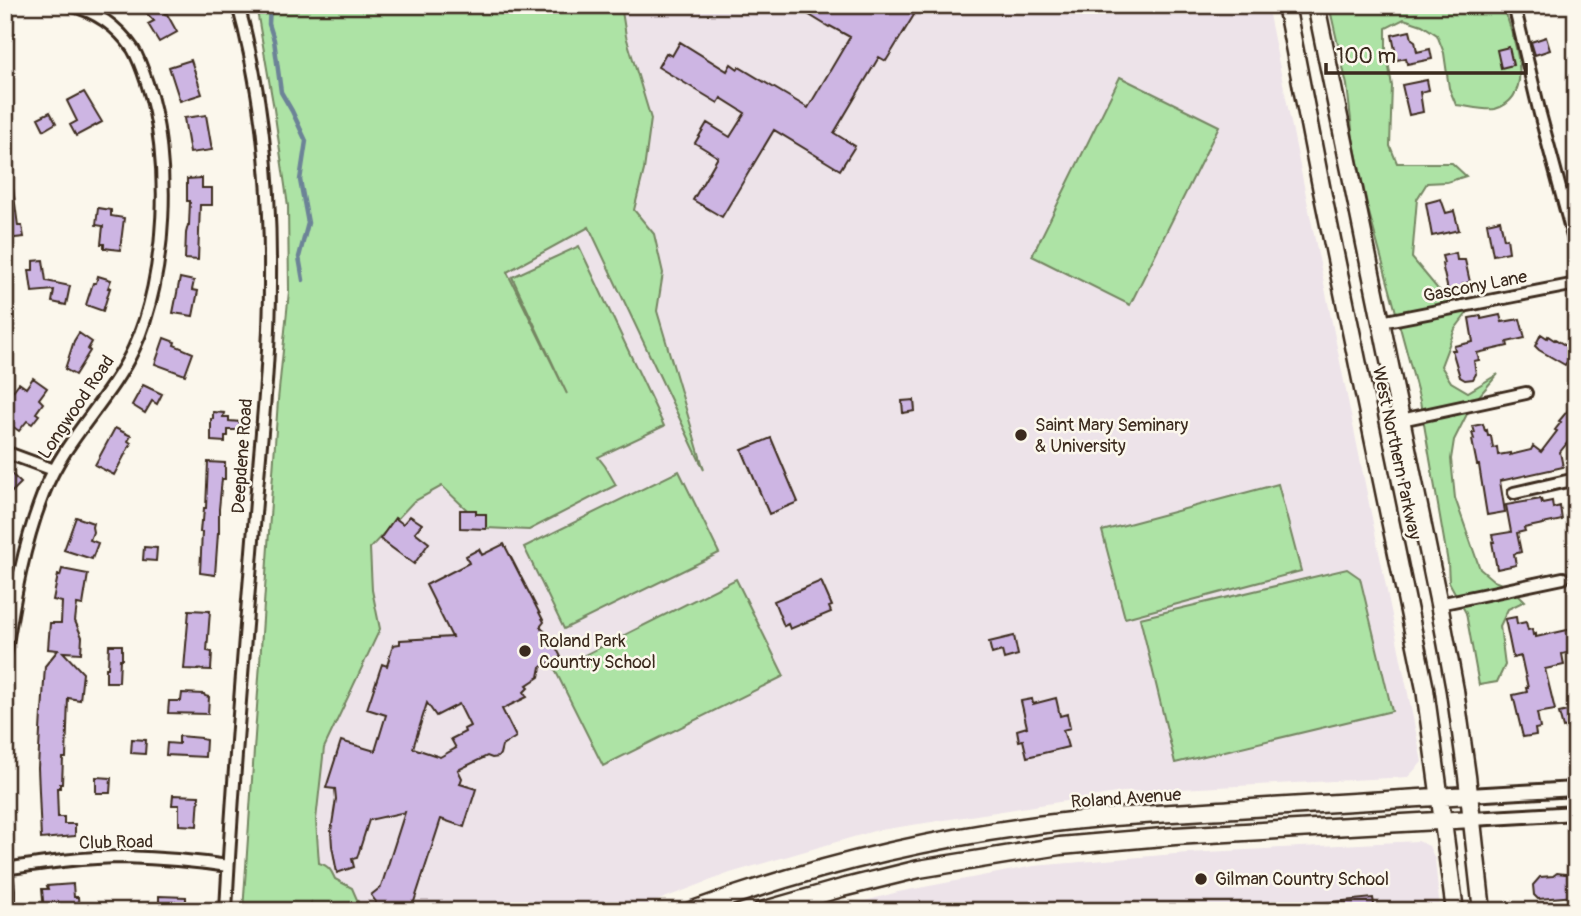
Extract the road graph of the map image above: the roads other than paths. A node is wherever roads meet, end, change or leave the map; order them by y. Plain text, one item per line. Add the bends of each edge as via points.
1 (69, 5) edge
2 (238, 5) edge
3 (1286, 5) edge
4 (1316, 5) edge
5 (1514, 5) edge
6 (1576, 248) edge
7 (1576, 284) edge
8 (1381, 323) junction
9 (1526, 393) dead end
10 (1401, 420) junction
11 (5, 452) edge
12 (54, 470) junction
13 (1576, 479) edge
14 (1514, 492) dead end
15 (1563, 578) dead end
16 (17, 582) junction
17 (5, 589) edge
18 (1439, 604) junction
19 (5, 656) edge
20 (1576, 789) edge
21 (1469, 795) junction
22 (1441, 797) junction
23 (1576, 813) edge
24 (1472, 819) junction
25 (1444, 820) junction
26 (5, 858) edge
27 (228, 866) junction
28 (6, 869) edge
29 (10, 911) edge
30 (226, 911) edge
31 (690, 911) edge
32 (761, 911) edge
33 (1455, 911) edge
34 (1482, 911) edge

1 - 12 street, Longwood Road via 116,29 139,61 155,109 162,186 157,266 141,331 116,382
2 - 27 street, Deepdene Road via 267,173 270,283
3 - 22 main road, West Northern Parkway via 1425,689
4 - 8 main road, West Northern Parkway
5 - 6 street
7 - 8 street, Gascony Lane
8 - 10 main road, West Northern Parkway
9 - 10 street
10 - 18 main road, West Northern Parkway
11 - 12 street
12 - 16 street, Longwood Road via 31,528
13 - 14 street
15 - 18 street
16 - 17 street
16 - 19 street, Longwood Road
18 - 21 main road, West Northern Parkway
20 - 21 street, Roland Avenue
21 - 22 main road, Roland Avenue
21 - 24 main road, West Northern Parkway
22 - 25 main road, West Northern Parkway
22 - 31 main road, Roland Avenue via 1113,817 1017,828 864,858
23 - 24 street
24 - 25 main road
24 - 34 main road, West Northern Parkway
25 - 32 main road via 1060,846 919,869
25 - 33 main road, West Northern Parkway
26 - 28 street
27 - 28 street, Club Road via 124,857
27 - 30 street, Deepdene Road
28 - 29 street

